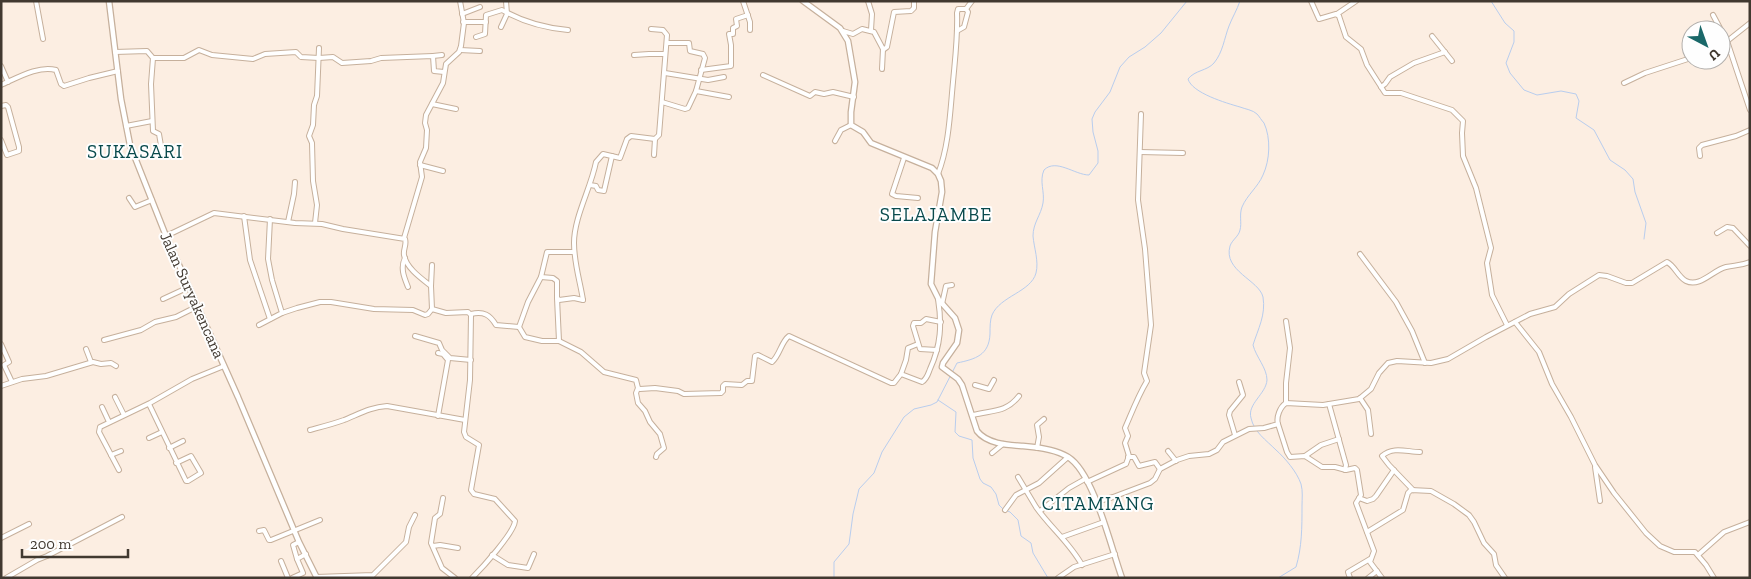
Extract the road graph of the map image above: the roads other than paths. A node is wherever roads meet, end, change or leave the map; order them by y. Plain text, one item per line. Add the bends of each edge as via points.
1 (36, 1) edge
2 (108, 1) edge
3 (460, 1) edge
4 (506, 1) edge
5 (743, 1) edge
6 (804, 1) edge
7 (868, 1) edge
8 (914, 1) edge
9 (972, 1) edge
10 (1311, 1) edge
11 (1356, 1) edge
12 (480, 7) dead end
13 (966, 9) junction
14 (462, 14) junction
15 (507, 14) junction
16 (1337, 14) junction
17 (748, 15) junction
18 (1713, 15) dead end
19 (1716, 20) edge
20 (464, 22) junction
21 (486, 22) junction
22 (1750, 23) edge
23 (501, 27) dead end
24 (651, 29) dead end
25 (568, 30) dead end
26 (750, 30) dead end
27 (870, 30) junction
28 (843, 31) junction
29 (957, 31) junction
30 (1432, 36) dead end
31 (476, 37) dead end
32 (1731, 38) edge
33 (43, 39) dead end
34 (667, 43) junction
35 (319, 48) dead end
36 (460, 50) junction
37 (884, 50) junction
38 (480, 51) dead end
39 (115, 52) junction
40 (1445, 52) junction
41 (1731, 53) edge
42 (665, 54) junction
43 (442, 55) dead end
44 (634, 55) dead end
45 (433, 56) junction
46 (153, 58) junction
47 (319, 58) junction
48 (1452, 61) dead end
49 (1681, 61) edge
50 (1, 66) edge
51 (882, 69) dead end
52 (701, 70) junction
53 (118, 72) junction
54 (444, 72) junction
55 (665, 73) junction
56 (763, 75) dead end
57 (724, 77) dead end
58 (699, 78) junction
59 (8, 82) junction
60 (1624, 83) dead end
61 (1, 85) edge
62 (1381, 87) junction
63 (696, 91) junction
64 (729, 96) dead end
65 (854, 97) junction
66 (662, 102) junction
67 (432, 104) junction
68 (1, 106) edge
69 (456, 109) dead end
70 (1750, 110) edge
71 (1140, 114) dead end
72 (152, 121) junction
73 (852, 125) junction
74 (126, 126) junction
75 (1750, 130) edge
76 (655, 139) junction
77 (1, 140) edge
78 (835, 141) dead end
79 (1140, 152) junction
80 (1183, 153) dead end
81 (654, 155) dead end
82 (612, 156) junction
83 (1700, 156) dead end
84 (163, 157) dead end
85 (904, 158) junction
86 (420, 165) junction
87 (443, 171) dead end
88 (938, 174) junction
89 (295, 182) dead end
90 (590, 185) junction
91 (129, 198) dead end
92 (918, 198) dead end
93 (152, 200) junction
94 (244, 216) junction
95 (270, 219) junction
96 (288, 222) junction
97 (315, 223) junction
98 (1717, 234) dead end
99 (166, 236) junction
100 (404, 238) junction
101 (1750, 246) edge
102 (574, 252) junction
103 (1360, 254) dead end
104 (405, 258) junction
105 (1749, 264) edge
106 (432, 265) dead end
107 (541, 277) junction
108 (952, 284) dead end
109 (431, 286) junction
110 (189, 287) junction
111 (408, 287) dead end
112 (557, 298) junction
113 (163, 299) dead end
114 (938, 299) junction
115 (942, 304) junction
116 (198, 306) junction
117 (432, 309) junction
118 (282, 313) junction
119 (471, 314) junction
120 (270, 319) junction
121 (1286, 321) dead end
122 (941, 322) junction
123 (1515, 322) junction
124 (259, 325) dead end
125 (1507, 325) junction
126 (519, 327) junction
127 (415, 336) dead end
128 (104, 340) dead end
129 (559, 341) junction
130 (1, 344) edge
131 (918, 344) junction
132 (86, 349) dead end
133 (937, 350) junction
134 (438, 353) dead end
135 (471, 360) junction
136 (91, 362) junction
137 (1425, 363) junction
138 (116, 366) dead end
139 (224, 366) junction
140 (901, 374) junction
141 (994, 380) dead end
142 (12, 382) junction
143 (1238, 382) dead end
144 (975, 385) dead end
145 (1, 386) edge
146 (638, 388) junction
147 (1018, 396) dead end
148 (115, 397) dead end
149 (1360, 398) junction
150 (1286, 403) junction
151 (149, 404) junction
152 (1329, 404) junction
153 (102, 407) dead end
154 (124, 415) junction
155 (438, 416) junction
156 (973, 416) junction
157 (1044, 419) dead end
158 (465, 420) junction
159 (109, 422) junction
160 (1278, 424) junction
161 (310, 430) dead end
162 (162, 432) junction
163 (1371, 434) dead end
164 (1236, 435) junction
165 (149, 438) dead end
166 (1339, 439) junction
167 (183, 441) dead end
168 (1004, 444) junction
169 (169, 448) junction
170 (1037, 448) junction
171 (121, 451) dead end
172 (1168, 451) dead end
173 (1420, 452) dead end
174 (992, 454) dead end
175 (112, 455) junction
176 (1305, 456) junction
177 (656, 457) dead end
178 (1068, 457) junction
179 (1128, 457) junction
180 (1176, 461) junction
181 (176, 463) junction
182 (1595, 465) junction
183 (1160, 469) junction
184 (119, 470) dead end
185 (1345, 470) junction
186 (1394, 470) junction
187 (1018, 477) dead end
188 (1086, 481) junction
189 (1026, 489) junction
190 (1413, 490) junction
191 (443, 498) dead end
192 (1359, 498) junction
193 (1600, 501) dead end
194 (1096, 502) junction
195 (1005, 510) dead end
196 (1040, 511) junction
197 (415, 515) dead end
198 (122, 517) dead end
199 (320, 520) dead end
200 (1104, 522) junction
201 (1750, 522) edge
202 (29, 524) dead end
203 (258, 531) dead end
204 (294, 531) junction
205 (1367, 532) junction
206 (1062, 537) junction
207 (1, 538) edge
208 (299, 542) junction
209 (433, 546) junction
210 (458, 548) dead end
211 (306, 554) junction
212 (534, 554) dead end
213 (1115, 554) junction
214 (492, 555) junction
215 (1698, 555) junction
216 (297, 559) junction
217 (1370, 559) junction
218 (282, 561) dead end
219 (1082, 565) junction
220 (1377, 571) junction
221 (373, 576) edge
222 (316, 577) edge
223 (6, 578) edge
224 (288, 578) edge
225 (292, 578) edge
226 (455, 578) edge
227 (472, 578) edge
228 (1058, 578) edge
229 (1122, 578) edge
230 (1350, 578) edge
231 (1368, 578) edge
232 (1382, 578) edge
233 (1505, 578) edge
234 (1714, 578) edge

1 - 33 street
2 - 39 street, Jalan Suryakencana
3 - 14 street
4 - 15 street
5 - 17 street
6 - 28 street
7 - 27 street via 872,14
8 - 37 street via 911,12 894,12
9 - 13 street
10 - 16 street via 1318,18
11 - 16 street
12 - 14 street
13 - 29 street via 964,27
13 - 29 street via 958,10
14 - 20 street
15 - 21 street via 502,10 488,14
15 - 23 street
15 - 25 street via 550,29
16 - 62 street via 1346,37 1361,49
17 - 26 street
17 - 52 street via 736,18 737,26 733,28 733,34 729,34 731,66
18 - 19 street
20 - 21 street
20 - 36 street
21 - 31 street via 486,34
22 - 32 street
24 - 34 street via 664,31
27 - 28 street via 860,29 853,34
27 - 37 street
28 - 65 street via 855,78
29 - 88 street via 950,121
30 - 40 street
34 - 42 street
34 - 52 street via 689,44 690,52 704,54
35 - 47 street
36 - 38 street
36 - 54 street via 446,64
37 - 51 street
39 - 46 street via 147,50
39 - 53 street, Jalan Suryakencana
40 - 48 street
40 - 62 street via 1414,63 1390,77
41 - 70 street
42 - 44 street
42 - 55 street
43 - 45 street
45 - 47 street via 342,63 333,57
45 - 54 street via 434,71
46 - 47 street via 184,58 199,50 212,55 250,59 265,54 296,52 301,57
46 - 72 street
47 - 97 street via 317,96 309,136 317,205
49 - 60 street
50 - 59 street
52 - 58 street
53 - 59 street via 66,86 61,84 58,72 53,68
53 - 74 street, Jalan Suryakencana
54 - 67 street via 443,83
55 - 58 street
55 - 66 street
56 - 65 street via 810,96 815,92 833,92
57 - 58 street
58 - 63 street
59 - 61 street
62 - 125 street via 1386,94 1399,92 1452,110 1463,120 1463,156 1476,188 1491,248 1487,263 1492,295
63 - 64 street
63 - 66 street via 687,109
65 - 73 street
66 - 76 street via 659,135
67 - 69 street
67 - 86 street via 425,119 426,148
68 - 77 street via 8,107 19,150 7,155
71 - 79 street
72 - 74 street
72 - 84 street via 153,131 159,134
73 - 78 street via 841,130
73 - 85 street via 863,132 872,144
74 - 93 street, Jalan Suryakencana via 130,145
75 - 83 street via 1702,145
76 - 81 street
76 - 82 street via 631,136 620,158
79 - 80 street
79 - 179 street via 1138,200 1151,325 1144,373 1147,381 1125,428
82 - 90 street via 600,155
82 - 90 street via 604,191
85 - 88 street via 932,168
85 - 92 street via 892,194
86 - 87 street
86 - 100 street via 421,179
88 - 114 street via 942,188 931,280
89 - 96 street
90 - 102 street via 576,228
91 - 93 street via 134,207
93 - 99 street, Jalan Suryakencana
94 - 95 street
94 - 99 street via 212,213
94 - 120 street via 250,260
95 - 96 street
95 - 118 street via 268,259
96 - 97 street
97 - 100 street
98 - 101 street via 1728,227 1733,228
99 - 110 street, Jalan Suryakencana
100 - 104 street via 407,243
102 - 107 street via 547,252
102 - 112 street via 583,300
103 - 137 street via 1396,302
104 - 109 street via 419,278
104 - 111 street via 402,267
105 - 123 street via 1725,268 1693,283 1684,280 1667,262 1629,283 1599,275 1554,307
106 - 109 street
107 - 112 street via 556,279
107 - 126 street
108 - 115 street via 946,286
109 - 117 street
110 - 113 street
110 - 116 street, Jalan Suryakencana
112 - 129 street
114 - 115 street
114 - 122 street
115 - 156 street via 955,316 959,330 956,346 942,364 943,368 962,385
116 - 128 street via 176,317
116 - 139 street, Jalan Suryakencana
117 - 118 street via 425,315 413,310 320,302
117 - 119 street
118 - 120 street
119 - 126 street via 484,313 496,326
119 - 135 street
120 - 124 street
121 - 150 street via 1290,348
122 - 131 street via 926,319 914,323
122 - 133 street
123 - 125 street
123 - 182 street via 1539,352 1552,384
125 - 137 street via 1448,359
126 - 129 street via 525,337
127 - 135 street via 439,343 450,358
129 - 146 street via 581,352 604,372 636,380
130 - 142 street via 9,362 4,365
131 - 133 street via 921,349
131 - 140 street via 908,348
132 - 136 street
133 - 140 street via 924,382
134 - 155 street via 448,360
135 - 158 street
136 - 138 street
136 - 142 street via 46,376
137 - 149 street via 1388,363 1371,389
139 - 151 street via 192,379
139 - 204 street, Jalan Suryakencana
140 - 146 street via 891,383 789,336 772,362 755,356 752,381 742,385 725,384 721,393 684,394
141 - 144 street via 989,389
142 - 145 street
143 - 164 street via 1243,395 1229,415
146 - 177 street via 638,403 658,430 664,445
147 - 156 street via 1005,408
148 - 154 street
149 - 152 street
149 - 163 street via 1368,410
150 - 152 street
150 - 160 street via 1280,410
151 - 154 street
151 - 162 street
152 - 166 street
153 - 159 street
154 - 159 street
155 - 158 street
155 - 161 street via 381,406
156 - 168 street via 978,434
157 - 170 street via 1036,427 1039,437
158 - 214 street via 464,435 479,445 471,492 495,499 514,521 512,530
159 - 175 street via 98,430
160 - 164 street via 1249,429
160 - 176 street via 1289,456
162 - 165 street
162 - 169 street
164 - 180 street via 1209,454
166 - 176 street via 1321,445
166 - 185 street
167 - 169 street
168 - 170 street
168 - 174 street
169 - 181 street
170 - 178 street
171 - 175 street
172 - 180 street
173 - 186 street via 1404,449 1383,454
175 - 184 street
176 - 185 street via 1320,466
178 - 188 street via 1078,466
178 - 189 street via 1039,483
179 - 183 street via 1134,458 1139,466 1156,462
179 - 188 street via 1124,465
180 - 183 street
181 - 181 street via 191,456 201,473 186,481
182 - 193 street
182 - 215 street via 1655,542 1668,551
183 - 194 street via 1150,482
185 - 192 street via 1357,470
186 - 190 street
186 - 192 street via 1373,499
187 - 189 street
188 - 194 street
188 - 196 street via 1069,488
189 - 195 street via 1016,495
189 - 196 street
190 - 205 street via 1408,493 1401,512
190 - 233 street via 1431,491 1469,515
191 - 209 street via 432,533
192 - 205 street via 1356,503
194 - 200 street
196 - 206 street
197 - 221 street via 406,542
198 - 223 street
199 - 204 street
200 - 206 street
200 - 213 street
201 - 215 street via 1724,532
202 - 207 street
203 - 204 street via 264,530 269,540
204 - 208 street, Jalan Suryakencana
205 - 217 street via 1374,551
206 - 219 street
208 - 211 street, Jalan Suryakencana
208 - 216 street via 293,546
209 - 210 street
209 - 226 street via 442,568
211 - 216 street
211 - 222 street, Jalan Suryakencana
212 - 214 street via 527,570 508,565
213 - 219 street
213 - 229 street
214 - 227 street
215 - 234 street
216 - 225 street via 303,573
217 - 220 street
217 - 230 street via 1348,572
218 - 224 street
219 - 228 street
220 - 231 street
220 - 232 street
221 - 222 street

